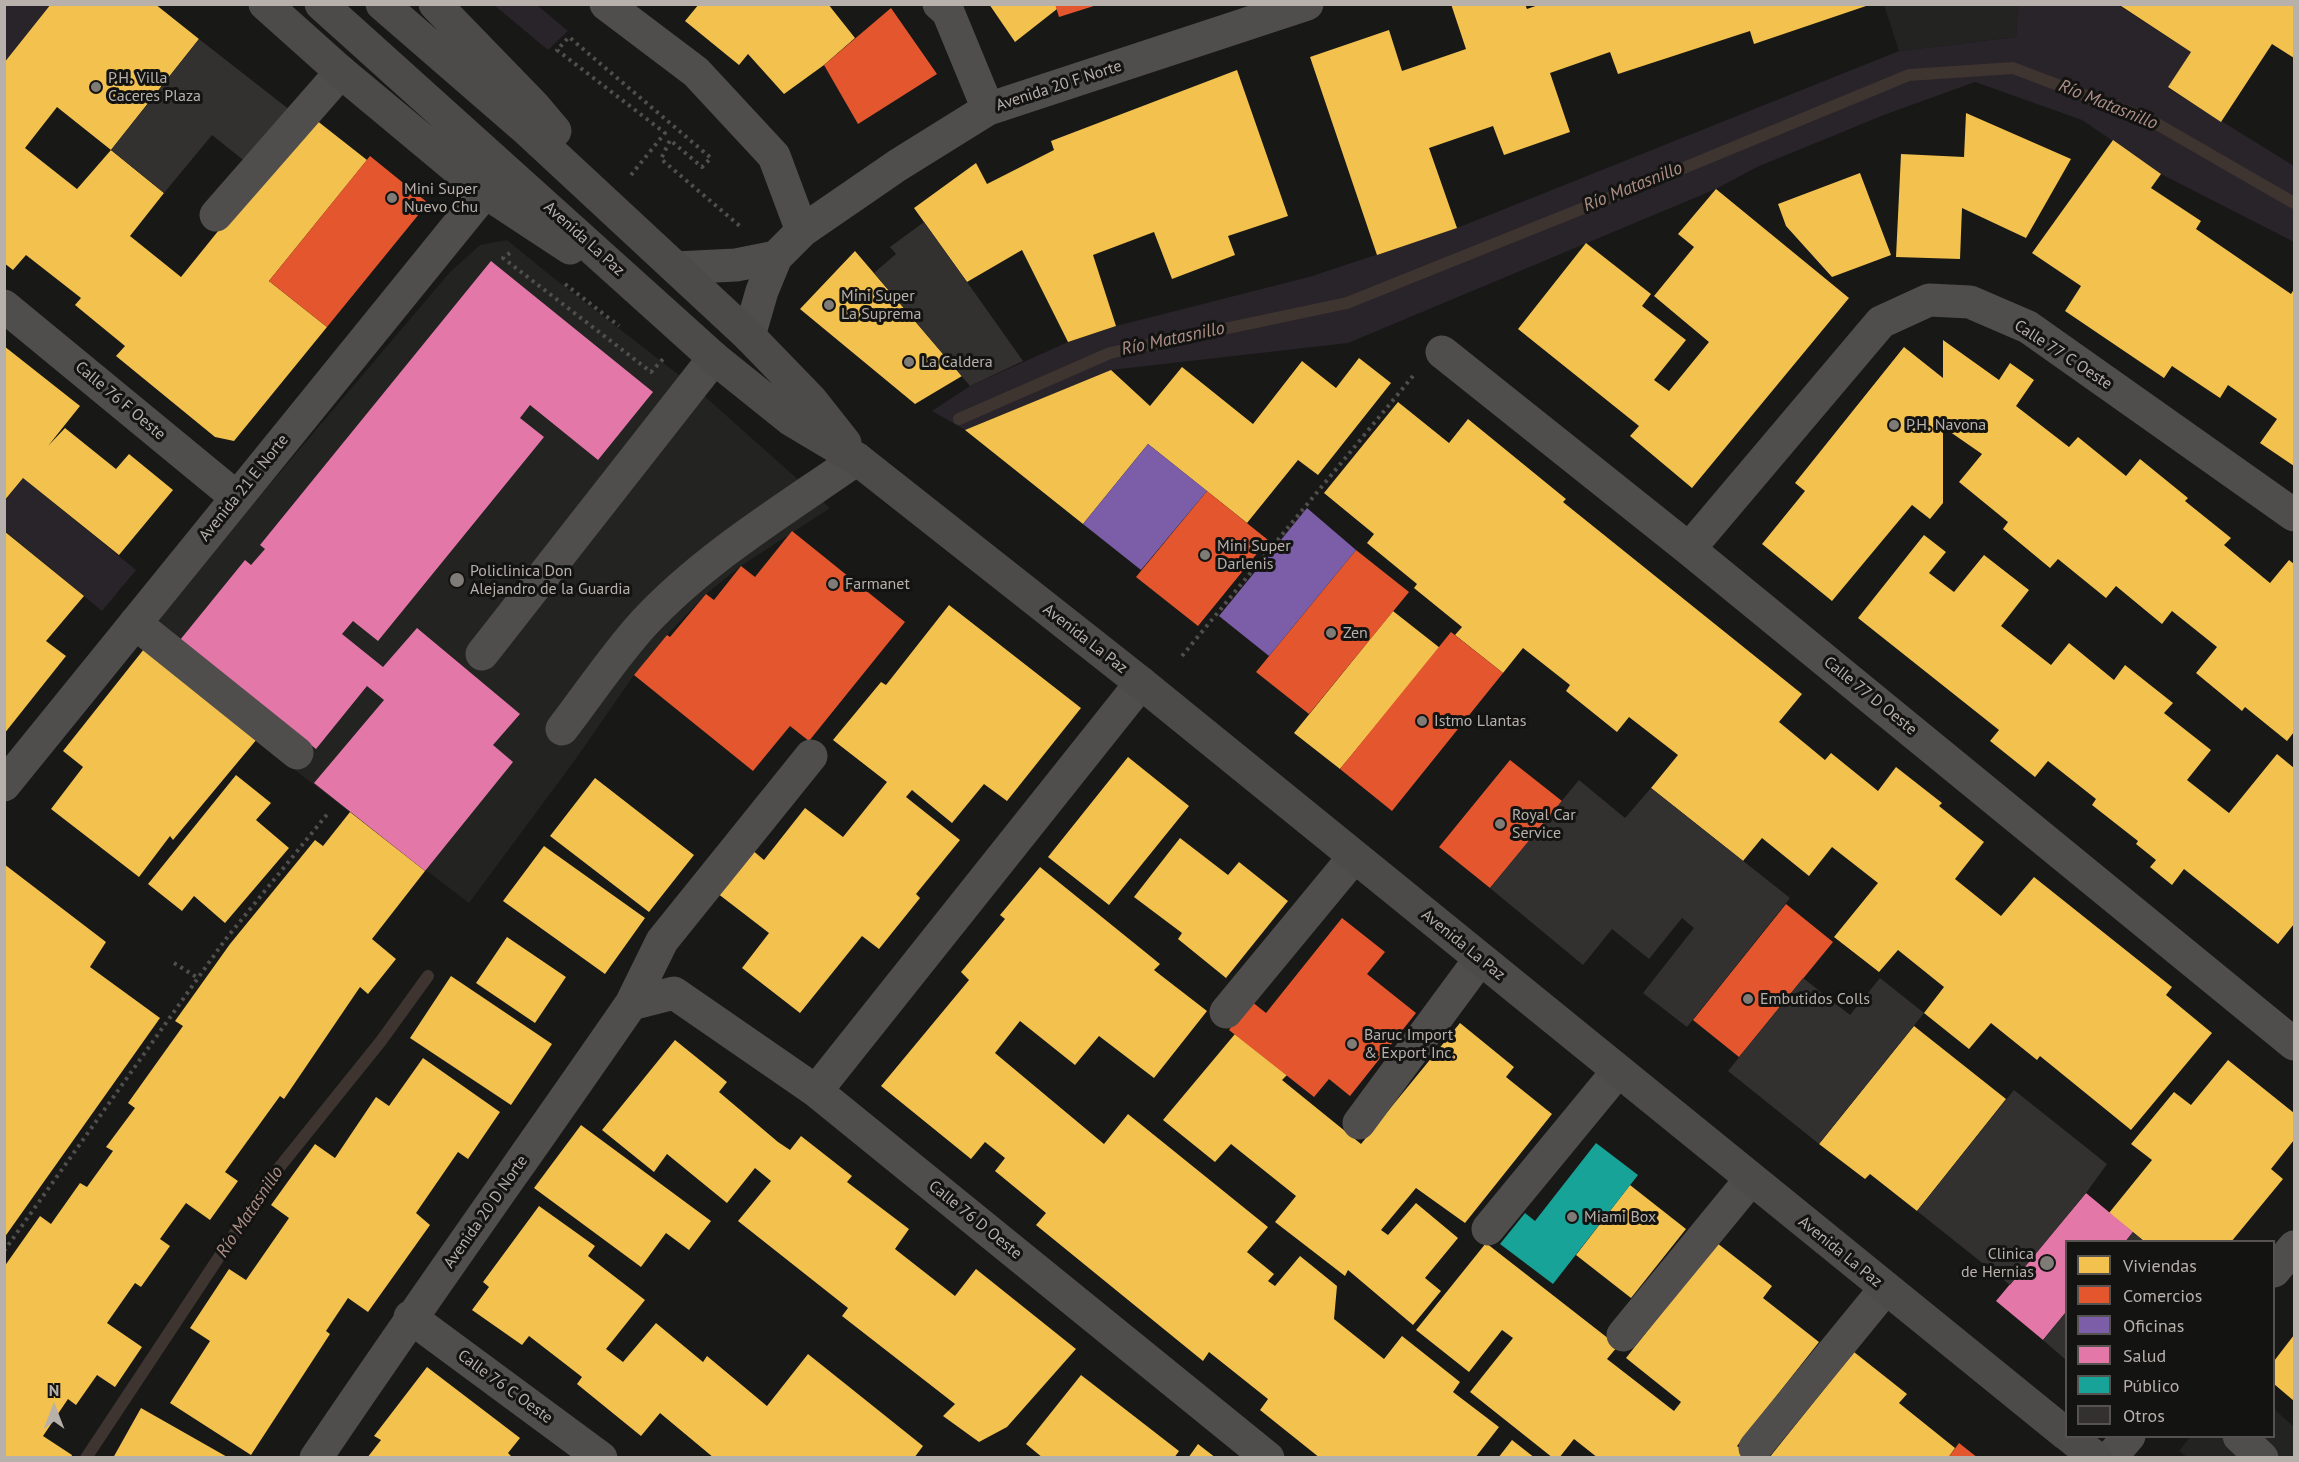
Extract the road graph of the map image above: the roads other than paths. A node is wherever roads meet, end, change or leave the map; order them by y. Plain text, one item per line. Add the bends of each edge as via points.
1 (265, 4) edge
2 (321, 4) edge
3 (382, 4) edge
4 (435, 4) edge
5 (606, 4) edge
6 (939, 4) edge
7 (1306, 4) edge
8 (341, 72) junction
9 (988, 110) junction
10 (485, 192) junction
11 (216, 215) dead end
12 (629, 224) junction
13 (802, 231) junction
14 (776, 256) junction
15 (676, 268) junction
16 (650, 300) junction
17 (4, 306) edge
18 (749, 336) junction
19 (1442, 352) dead end
20 (714, 358) junction
21 (857, 459) junction
22 (236, 497) junction
23 (2295, 515) edge
24 (1689, 549) junction
25 (135, 623) junction
26 (482, 654) dead end
27 (1141, 683) junction
28 (562, 729) dead end
29 (297, 753) dead end
30 (812, 756) dead end
31 (4, 785) edge
32 (1354, 857) junction
33 (1480, 959) junction
34 (631, 1004) junction
35 (1226, 1012) dead end
36 (2295, 1044) edge
37 (1618, 1071) junction
38 (816, 1091) junction
39 (1359, 1123) dead end
40 (1751, 1179) junction
41 (1488, 1229) dead end
42 (2295, 1247) edge
43 (2275, 1270) edge
44 (1886, 1289) junction
45 (410, 1317) junction
46 (1623, 1335) dead end
47 (2065, 1433) edge
48 (2072, 1438) edge
49 (2128, 1438) edge
50 (2240, 1438) edge
51 (1755, 1448) dead end
52 (316, 1458) edge
53 (601, 1458) edge
54 (1268, 1458) edge
55 (2096, 1458) edge
56 (2110, 1458) edge
57 (2262, 1458) edge

1 - 8 main road
2 - 16 main road, Avenida La Paz
3 - 12 main road, Avenida La Paz
4 - 12 main road via 533,105
5 - 13 street via 696,72 774,156
6 - 9 street via 948,12
7 - 9 street, Avenida 20 F Norte
8 - 10 main road
8 - 11 street
9 - 13 street, Avenida 20 F Norte via 897,165
10 - 16 main road
10 - 22 street, Avenida 21 E Norte
12 - 15 main road, Avenida La Paz
13 - 14 street, Avenida 20 F Norte
14 - 15 street via 736,265
14 - 18 street, Avenida 20 F Norte
15 - 18 main road, Avenida La Paz
16 - 20 main road, Avenida La Paz
17 - 22 street, Calle 76 F Oeste
18 - 21 main road, Avenida La Paz via 812,400
19 - 24 street, Calle 77 D Oeste
20 - 21 main road, Avenida La Paz via 790,419
20 - 26 street
21 - 27 main road, Avenida La Paz
21 - 28 street via 694,576 643,624
22 - 25 street, Avenida 21 E Norte
23 - 24 street, Calle 77 C Oeste via 2028,327 1970,302 1929,300 1881,322
24 - 36 street, Calle 77 D Oeste
25 - 29 street
25 - 31 street, Avenida 21 E Norte
27 - 32 main road, Avenida La Paz
27 - 38 street
30 - 34 street, Avenida 20 D Norte via 662,940
32 - 33 main road, Avenida La Paz
32 - 35 street
33 - 37 main road, Avenida La Paz
33 - 39 street
34 - 38 street, Calle 76 D Oeste via 674,993
34 - 45 street, Avenida 20 D Norte
37 - 40 main road, Avenida La Paz
37 - 41 street
38 - 54 street, Calle 76 D Oeste
40 - 44 main road, Avenida La Paz
40 - 46 street
42 - 43 street
44 - 47 main road, Avenida La Paz
44 - 51 street
45 - 52 street, Avenida 20 D Norte
45 - 53 street, Calle 76 C Oeste
48 - 55 main road, Avenida La Paz
49 - 56 street
50 - 57 street

